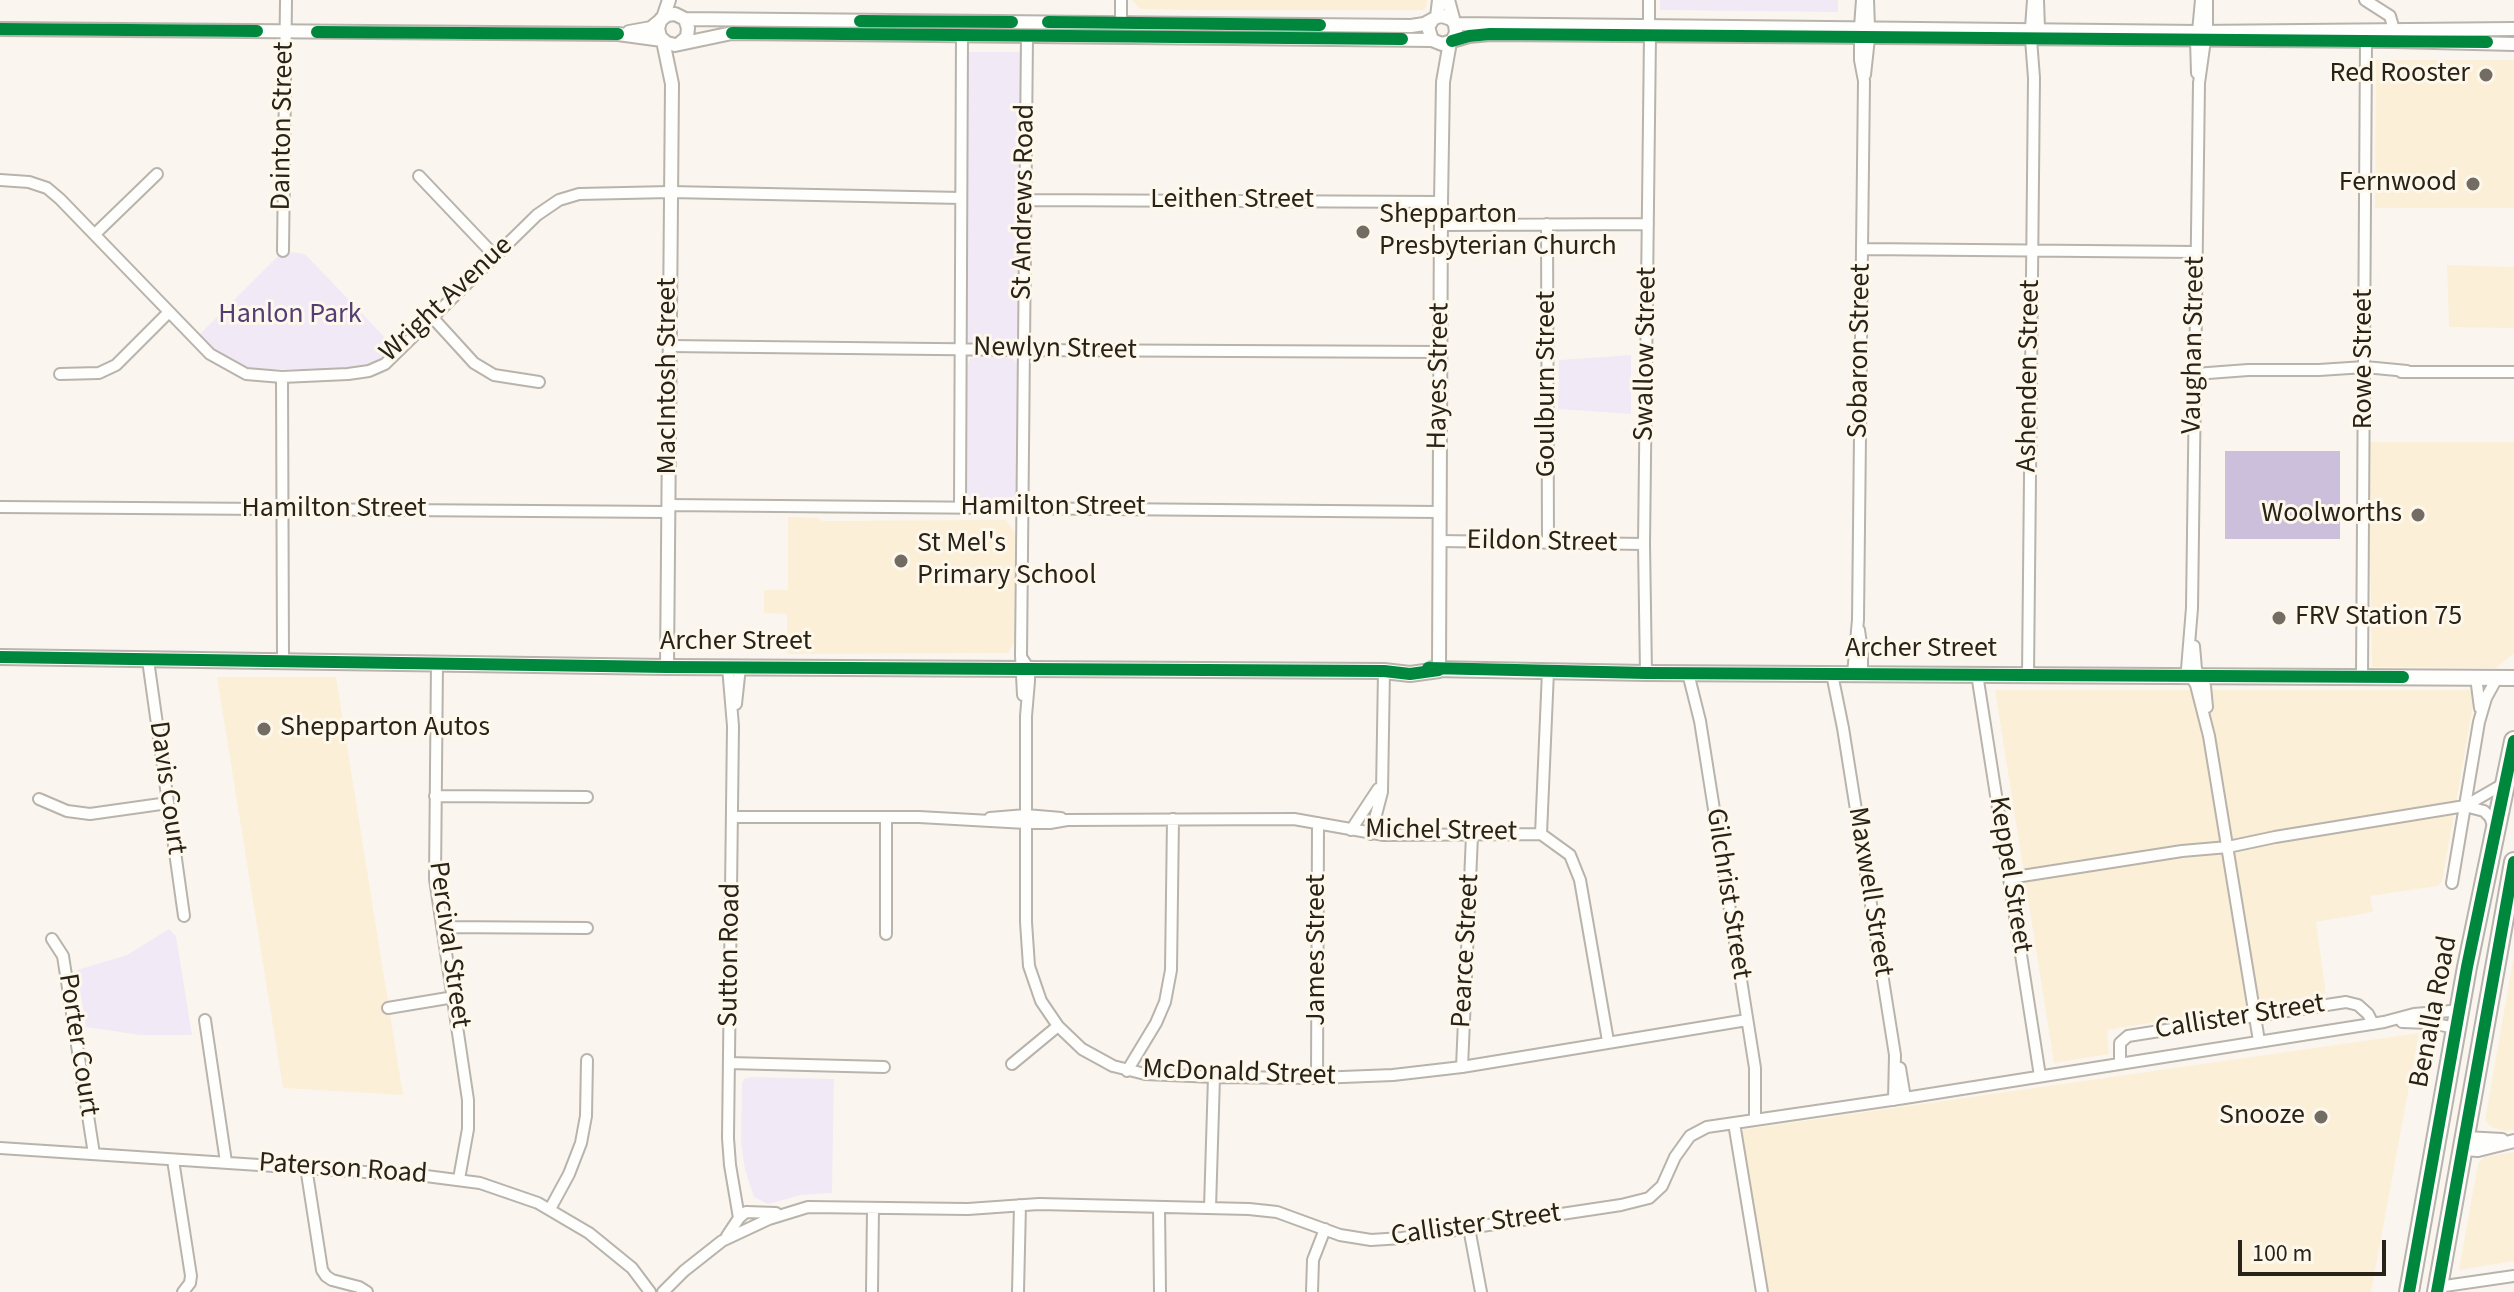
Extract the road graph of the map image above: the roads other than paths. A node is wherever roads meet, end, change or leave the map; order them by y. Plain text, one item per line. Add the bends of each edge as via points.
1 (286, 0) edge
2 (669, 0) edge
3 (678, 0) edge
4 (1121, 0) edge
5 (1439, 0) edge
6 (1448, 0) edge
7 (1649, 0) edge
8 (1865, 0) edge
9 (2036, 0) edge
10 (2204, 0) edge
11 (2365, 0) edge
12 (662, 18) junction
13 (684, 18) junction
14 (1435, 18) junction
15 (962, 21) junction
16 (1040, 22) junction
17 (1121, 23) junction
18 (1455, 23) junction
19 (1279, 24) junction
20 (1371, 25) junction
21 (809, 27) junction
22 (0, 29) edge
23 (2514, 29) edge
24 (1487, 30) junction
25 (285, 31) junction
26 (1649, 31) junction
27 (1402, 32) junction
28 (1864, 33) junction
29 (618, 34) junction
30 (2035, 34) junction
31 (962, 35) junction
32 (1034, 36) junction
33 (2202, 36) junction
34 (2366, 36) junction
35 (2394, 36) junction
36 (2441, 36) junction
37 (1121, 37) junction
38 (1279, 38) junction
39 (1370, 39) junction
40 (663, 40) junction
41 (1433, 41) junction
42 (1451, 41) junction
43 (680, 43) junction
44 (2514, 44) edge
45 (1443, 82) junction
46 (672, 84) junction
47 (157, 174) dead end
48 (419, 176) dead end
49 (0, 180) edge
50 (670, 192) junction
51 (961, 198) junction
52 (1024, 200) junction
53 (1441, 202) junction
54 (1547, 224) junction
55 (1648, 224) junction
56 (1441, 225) junction
57 (95, 234) junction
58 (1862, 249) junction
59 (283, 251) dead end
60 (2032, 251) junction
61 (2196, 252) junction
62 (495, 256) junction
63 (169, 312) junction
64 (432, 317) junction
65 (669, 346) junction
66 (960, 349) junction
67 (1024, 350) junction
68 (1441, 352) junction
69 (2195, 369) junction
70 (2365, 371) junction
71 (2514, 372) edge
72 (60, 374) dead end
73 (282, 377) junction
74 (539, 382) dead end
75 (0, 507) edge
76 (960, 507) junction
77 (1023, 507) junction
78 (282, 509) junction
79 (668, 509) junction
80 (1438, 512) junction
81 (1440, 541) junction
82 (1548, 543) junction
83 (1644, 544) junction
84 (0, 657) edge
85 (88, 660) junction
86 (148, 660) junction
87 (283, 661) junction
88 (437, 662) junction
89 (1023, 665) junction
90 (0, 666) edge
91 (667, 667) junction
92 (734, 667) junction
93 (1439, 670) junction
94 (1384, 671) junction
95 (1548, 671) junction
96 (1646, 673) junction
97 (1694, 673) junction
98 (1847, 674) junction
99 (1977, 674) junction
100 (2028, 675) junction
101 (2195, 676) junction
102 (2362, 676) junction
103 (2476, 677) junction
104 (2497, 678) junction
105 (2514, 678) edge
106 (2479, 722) junction
107 (2514, 741) edge
108 (1383, 781) junction
109 (2506, 781) junction
110 (435, 796) junction
111 (587, 797) dead end
112 (39, 799) dead end
113 (168, 803) junction
114 (2465, 806) junction
115 (733, 817) junction
116 (886, 817) junction
117 (1026, 819) junction
118 (1173, 819) junction
119 (2514, 820) edge
120 (1318, 823) junction
121 (1351, 830) junction
122 (2496, 832) junction
123 (1371, 834) junction
124 (1541, 834) junction
125 (1472, 835) junction
126 (2227, 844) junction
127 (2514, 862) edge
128 (2009, 878) junction
129 (2452, 883) dead end
130 (184, 916) dead end
131 (443, 927) junction
132 (587, 928) dead end
133 (886, 934) dead end
134 (52, 939) dead end
135 (454, 997) junction
136 (388, 1008) dead end
137 (2255, 1016) junction
138 (205, 1020) dead end
139 (1747, 1020) junction
140 (2457, 1020) junction
141 (2378, 1023) junction
142 (2485, 1025) junction
143 (1058, 1026) junction
144 (1608, 1041) junction
145 (2259, 1041) junction
146 (587, 1060) dead end
147 (729, 1063) junction
148 (2120, 1063) junction
149 (1012, 1064) dead end
150 (884, 1067) dead end
151 (1462, 1067) junction
152 (1127, 1071) junction
153 (2040, 1076) junction
154 (1214, 1077) junction
155 (1317, 1078) junction
156 (1899, 1099) junction
157 (1760, 1119) junction
158 (1734, 1123) junction
159 (2437, 1137) junction
160 (2514, 1141) edge
161 (2464, 1143) junction
162 (0, 1148) edge
163 (94, 1154) junction
164 (173, 1160) junction
165 (226, 1162) junction
166 (306, 1167) junction
167 (459, 1179) junction
168 (734, 1183) junction
169 (1020, 1205) junction
170 (1159, 1207) junction
171 (873, 1208) junction
172 (1210, 1208) junction
173 (550, 1209) junction
174 (794, 1211) junction
175 (752, 1213) junction
176 (745, 1224) junction
177 (1469, 1228) junction
178 (1325, 1229) junction
179 (684, 1271) junction
180 (2514, 1276) edge
181 (2438, 1290) edge
182 (183, 1292) edge
183 (367, 1292) edge
184 (652, 1292) edge
185 (663, 1292) edge
186 (872, 1292) edge
187 (1018, 1292) edge
188 (1160, 1292) edge
189 (1312, 1292) edge
190 (1481, 1292) edge
191 (1762, 1292) edge
192 (2409, 1292) edge

1 - 25 street, Dainton Street
2 - 12 street
3 - 13 street
4 - 17 street
5 - 14 street
6 - 18 street
7 - 26 street, Swallow Street
8 - 28 street, Sobaron Street
9 - 30 street, Ashenden Street
10 - 33 street, Vaughan Street
11 - 35 street via 2390,16
12 - 13 street
12 - 29 street via 651,28
12 - 40 street via 658,32
13 - 21 street
13 - 43 street via 688,32
14 - 18 street via 1446,16
14 - 27 street
14 - 41 street via 1428,27
15 - 16 street
15 - 21 street
15 - 31 street
16 - 17 street
16 - 32 street
17 - 19 street
17 - 37 street
18 - 24 street
18 - 42 street
19 - 20 street
19 - 38 street
20 - 27 street
20 - 39 street
21 - 31 street
21 - 43 street
22 - 25 street
23 - 36 street
24 - 26 street
24 - 42 street
25 - 29 street
25 - 59 street, Dainton Street
26 - 28 street
26 - 55 street, Swallow Street
27 - 39 street
27 - 41 street
28 - 30 street
28 - 58 street, Sobaron Street
29 - 40 street
30 - 33 street
30 - 60 street, Ashenden Street
31 - 32 street
31 - 51 street
32 - 37 street
32 - 52 street, St Andrews Road
33 - 34 street
33 - 61 street, Vaughan Street via 2195,62
34 - 35 street
34 - 70 street, Rowe Street
35 - 36 street
36 - 44 street
37 - 38 street
38 - 39 street
40 - 43 street
40 - 46 street, MacIntosh Street
41 - 42 street
41 - 45 street, Hayes Street
42 - 45 street, Hayes Street
43 - 46 street, MacIntosh Street
45 - 53 street, Hayes Street
46 - 50 street, MacIntosh Street
47 - 57 street
48 - 62 street
49 - 57 street, Wright Avenue via 47,188
50 - 51 street
50 - 62 street, Wright Avenue via 579,194 559,200
50 - 65 street, MacIntosh Street
51 - 66 street
52 - 53 street, Leithen Street
52 - 67 street, St Andrews Road
53 - 56 street, Hayes Street
54 - 55 street
54 - 56 street
54 - 82 street, Goulburn Street
55 - 83 street, Swallow Street
56 - 68 street, Hayes Street
57 - 63 street, Wright Avenue
58 - 60 street
58 - 98 street, Sobaron Street via 1858,620
60 - 61 street
60 - 100 street, Ashenden Street
61 - 69 street, Vaughan Street
62 - 64 street, Wright Avenue
63 - 72 street via 116,365 99,373
63 - 73 street, Wright Avenue via 210,354 229,365 246,374
64 - 73 street, Wright Avenue via 385,364 369,371
64 - 74 street via 474,363 494,375
65 - 66 street, Newlyn Street
65 - 79 street, MacIntosh Street
66 - 67 street, Newlyn Street
66 - 76 street
67 - 68 street, Newlyn Street
67 - 77 street, St Andrews Road
68 - 80 street, Hayes Street
69 - 70 street
69 - 101 street, Vaughan Street via 2187,669
70 - 71 street
70 - 102 street, Rowe Street
73 - 78 street
75 - 78 street, Hamilton Street
76 - 77 street, Hamilton Street
76 - 79 street, Hamilton Street
77 - 80 street, Hamilton Street
77 - 89 street, St Andrews Road
78 - 79 street, Hamilton Street
78 - 87 street
79 - 91 street, MacIntosh Street
80 - 81 street, Hayes Street
81 - 82 street, Eildon Street
81 - 93 street, Hayes Street
82 - 83 street, Eildon Street
83 - 96 street, Swallow Street
84 - 85 main road, Archer Street
85 - 86 main road, Archer Street
85 - 90 main road, Archer Street
86 - 87 main road, Archer Street
86 - 113 street, Davis Court
87 - 88 main road, Archer Street
88 - 91 main road, Archer Street
88 - 110 street, Percival Street
89 - 92 main road, Archer Street
89 - 94 main road, Archer Street
89 - 117 street, McDonald Street
91 - 92 main road, Archer Street
92 - 115 street, Sutton Road
93 - 94 main road, Archer Street
93 - 95 main road, Archer Street
94 - 108 street
95 - 96 main road, Archer Street
95 - 124 street
96 - 97 main road, Archer Street
97 - 98 main road, Archer Street
97 - 139 street, Gilchrist Street
98 - 99 main road, Archer Street
98 - 156 street, Maxwell Street via 1843,728
99 - 100 main road, Archer Street
99 - 128 street, Keppel Street
100 - 101 main road, Archer Street
101 - 102 main road, Archer Street
101 - 126 street, Vaughan Street
102 - 103 main road, Archer Street
103 - 104 main road, Archer Street
103 - 106 street
104 - 105 main road, Archer Street
104 - 106 street
106 - 114 street
107 - 109 highway, Benalla Road
108 - 121 street
108 - 123 street
109 - 114 street
109 - 122 highway, Benalla Road
110 - 111 street
110 - 131 street, Percival Street via 435,879
112 - 113 street via 90,814
113 - 130 street, Davis Court
114 - 122 street via 2490,817
114 - 126 street
114 - 129 street
115 - 116 street, Michel Street
115 - 147 street, Sutton Road
116 - 117 street, Michel Street via 1001,823
116 - 133 street
117 - 118 street, Michel Street
117 - 143 street, McDonald Street via 1029,966 1041,1001
118 - 120 street, Michel Street
118 - 152 street via 1171,970 1156,1023
119 - 122 highway
120 - 121 street, Michel Street
120 - 155 street, James Street
121 - 123 street, Michel Street
122 - 140 highway, Benalla Road
123 - 125 street, Michel Street
124 - 125 street, Michel Street
124 - 144 street, Michel Street via 1570,855 1580,880
125 - 151 street, Pearce Street
126 - 128 street
126 - 137 street, Vaughan Street
127 - 142 highway, Benalla Road
128 - 153 street, Keppel Street
131 - 132 street
131 - 135 street, Percival Street
134 - 163 street, Porter Court via 63,956
135 - 136 street
135 - 167 street, Percival Street via 468,1100
137 - 141 street, Callister Street via 2346,1002 2358,1005
137 - 145 street, Vaughan Street
137 - 148 street, Callister Street via 2128,1036 2120,1043
138 - 165 street
139 - 144 street, McDonald Street
139 - 157 street, Gilchrist Street
140 - 141 street, Callister Street via 2428,1012
140 - 142 highway
140 - 159 highway, Benalla Road
141 - 145 street, Callister Street
142 - 161 highway, Benalla Road
143 - 149 street
143 - 152 street, McDonald Street via 1082,1049
144 - 151 street, McDonald Street
145 - 148 street, Callister Street
146 - 173 street via 581,1143
147 - 150 street
147 - 168 street, Sutton Road via 728,1138
148 - 153 street, Callister Street
151 - 155 street, McDonald Street
152 - 154 street, McDonald Street
153 - 156 street, Callister Street
154 - 155 street, McDonald Street
154 - 172 street
156 - 157 street, Callister Street
157 - 158 street, Callister Street
158 - 177 street, Callister Street via 1690,1136 1662,1186 1649,1198
158 - 191 street
159 - 161 highway
159 - 192 highway, Benalla Road
160 - 161 street
161 - 181 highway, Benalla Road
162 - 163 street, Paterson Road
163 - 164 street, Paterson Road
164 - 165 street, Paterson Road
164 - 182 street via 191,1276
165 - 166 street, Paterson Road
166 - 167 street, Paterson Road
166 - 183 street via 322,1270 332,1280
167 - 173 street, Paterson Road
168 - 175 street, Sutton Road
168 - 176 street, Sutton Road
169 - 170 street, Callister Street
169 - 171 street, Callister Street
169 - 187 street
170 - 172 street, Callister Street
170 - 188 street
171 - 174 street, Callister Street
171 - 186 street
172 - 178 street, Callister Street via 1277,1212
173 - 184 street, Paterson Road via 589,1233
174 - 175 street, Callister Street
174 - 176 street, Callister Street
175 - 176 street via 757,1221
176 - 179 street, Callister Street
177 - 178 street, Callister Street via 1371,1240
177 - 190 street
178 - 189 street via 1313,1260
179 - 184 street, Callister Street
179 - 185 street, Callister Street
180 - 181 street

